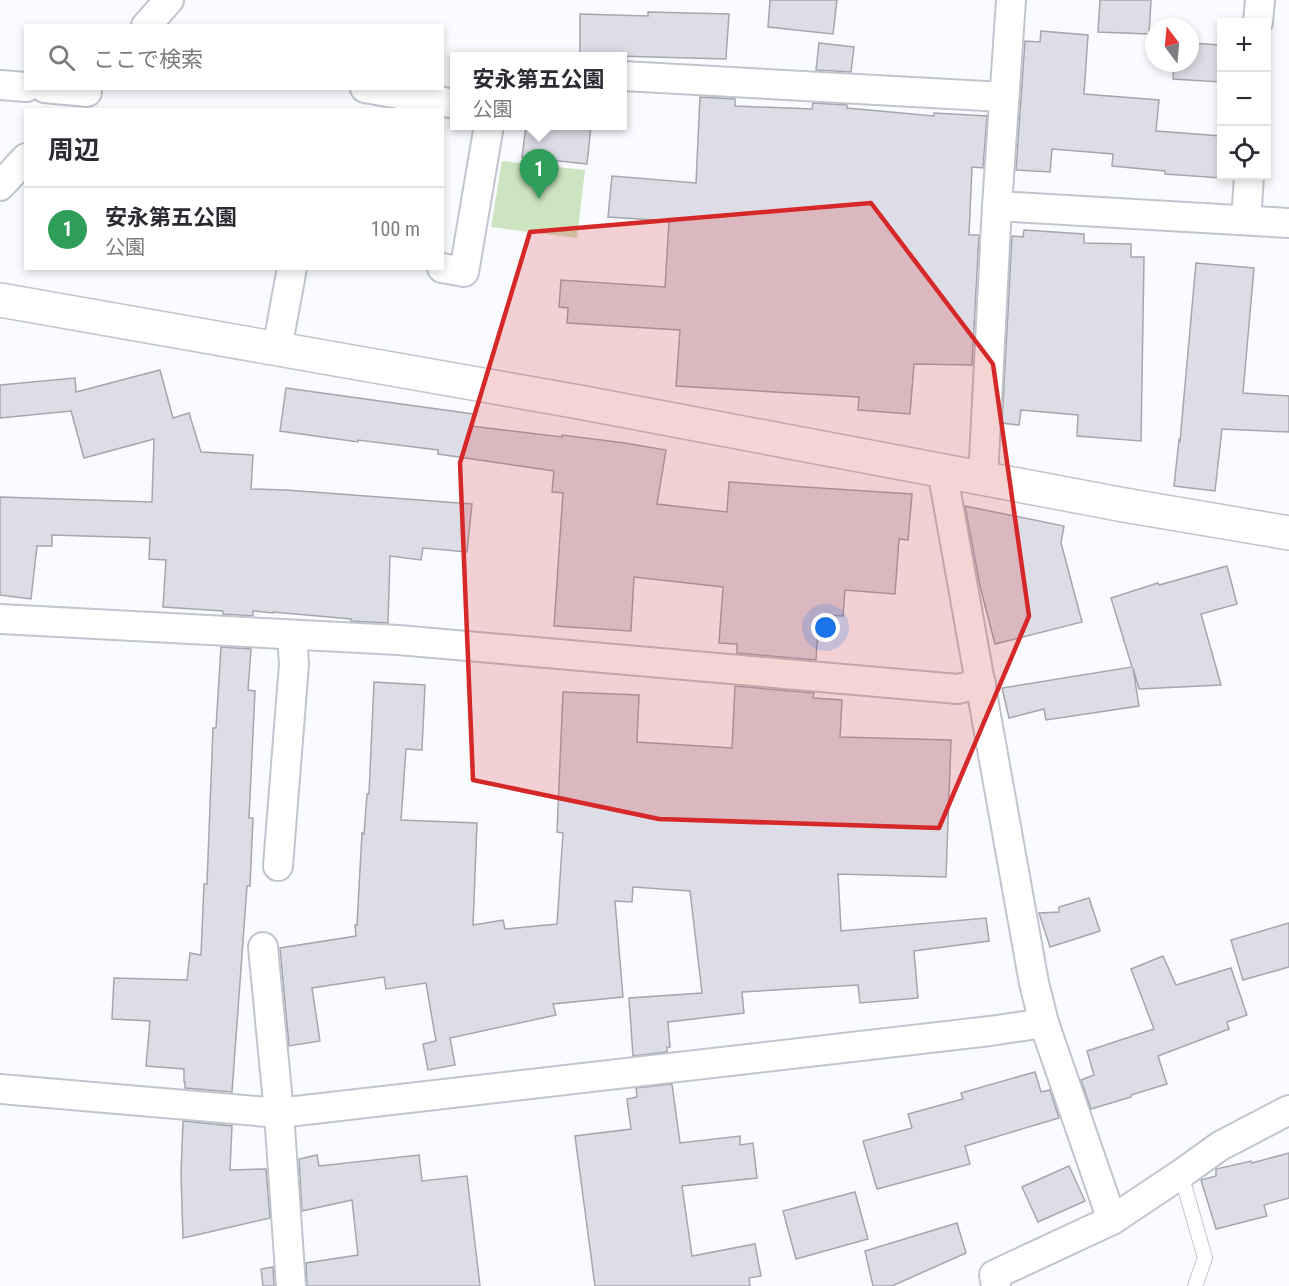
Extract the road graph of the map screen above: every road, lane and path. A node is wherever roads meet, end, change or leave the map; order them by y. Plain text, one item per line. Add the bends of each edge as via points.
1 (169, 0) edge
2 (1011, 0) edge
3 (1260, 0) edge
4 (1258, 18) edge
5 (148, 24) edge
6 (627, 76) edge
7 (0, 85) edge
8 (24, 87) edge
9 (54, 90) edge
10 (376, 90) edge
11 (82, 96) edge
12 (1004, 97) junction
13 (450, 103) edge
14 (488, 130) edge
15 (24, 161) edge
16 (1249, 180) edge
17 (0, 186) edge
18 (997, 206) junction
19 (1246, 220) junction
20 (1289, 223) edge
21 (444, 268) edge
22 (292, 270) edge
23 (0, 300) edge
24 (278, 349) junction
25 (942, 470) junction
26 (983, 478) junction
27 (1289, 533) edge
28 (0, 619) edge
29 (292, 635) junction
30 (981, 683) junction
31 (278, 866) dead end
32 (263, 947) dead end
33 (1044, 1023) junction
34 (0, 1089) edge
35 (1289, 1110) edge
36 (279, 1113) junction
37 (1181, 1174) junction
38 (1112, 1220) junction
39 (291, 1286) edge
40 (996, 1286) edge
41 (1195, 1286) edge

1 - 5 street
2 - 12 street
3 - 4 street
6 - 12 street
7 - 8 street
9 - 11 street
10 - 13 street
12 - 18 street
14 - 21 street via 464,272
15 - 17 street
16 - 19 street
18 - 19 street
18 - 26 street
19 - 20 street
22 - 24 street
23 - 24 street
24 - 25 street
25 - 26 street
25 - 30 street
26 - 27 street
28 - 29 street
29 - 30 street via 398,640 958,689
29 - 31 street via 294,664
30 - 33 street
32 - 36 street
33 - 36 street
33 - 38 street
34 - 36 street
35 - 37 street via 1220,1146
36 - 39 street
37 - 38 street
37 - 41 lane via 1205,1258
38 - 40 street via 994,1275

